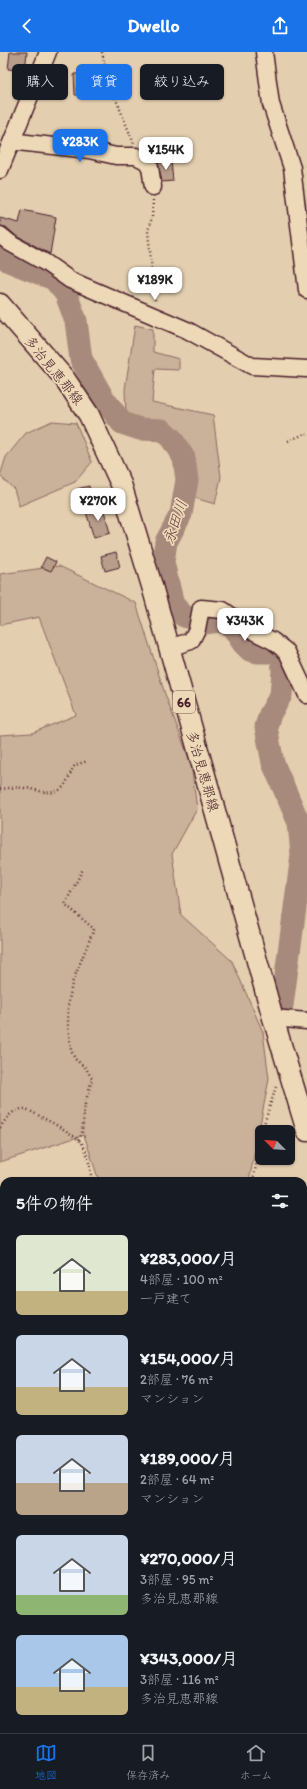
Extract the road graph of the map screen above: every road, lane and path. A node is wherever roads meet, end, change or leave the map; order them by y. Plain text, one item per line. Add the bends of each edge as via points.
1 (48, 52) edge
2 (102, 52) edge
3 (264, 52) edge
4 (12, 140) junction
5 (136, 156) junction
6 (0, 170) edge
7 (153, 187) joint
8 (0, 235) edge
9 (307, 290) edge
10 (0, 304) edge
11 (153, 316) junction
12 (307, 369) edge
13 (307, 433) edge
14 (288, 441) dead end
15 (170, 650) junction
16 (307, 695) edge
17 (88, 761) dead end
18 (0, 789) edge
19 (83, 870) dead end
20 (273, 1018) junction
21 (307, 1021) edge
22 (290, 1073) junction
23 (0, 1128) edge
24 (307, 1131) edge
25 (79, 1140) junction
26 (91, 1177) edge
27 (254, 1177) edge

1 - 4 street
2 - 5 path via 107,77 136,148
3 - 9 street via 271,104 292,168
4 - 5 street via 116,156
4 - 6 street
5 - 7 street via 146,161 150,167
7 - 11 path via 152,217 148,231 155,298
8 - 11 street via 10,244 46,263 70,280
10 - 15 main road, 多治見恵那線 / 66 via 65,379 90,415 121,484
11 - 12 street via 187,330 252,366
13 - 14 path
15 - 16 street via 191,642 197,630 201,608 223,610 287,652
15 - 20 main road, 多治見恵那線 / 66
17 - 18 path via 75,765 61,789 51,793 26,788
19 - 25 path via 65,904 94,929 72,983 68,1007 71,1050 75,1059 86,1068 92,1078
20 - 21 street
20 - 22 main road, 多治見恵那線 / 66
22 - 24 main road, 多治見恵那線 / 66
22 - 27 path via 280,1077 264,1124
23 - 25 path via 18,1109 26,1109
25 - 26 path via 87,1152

